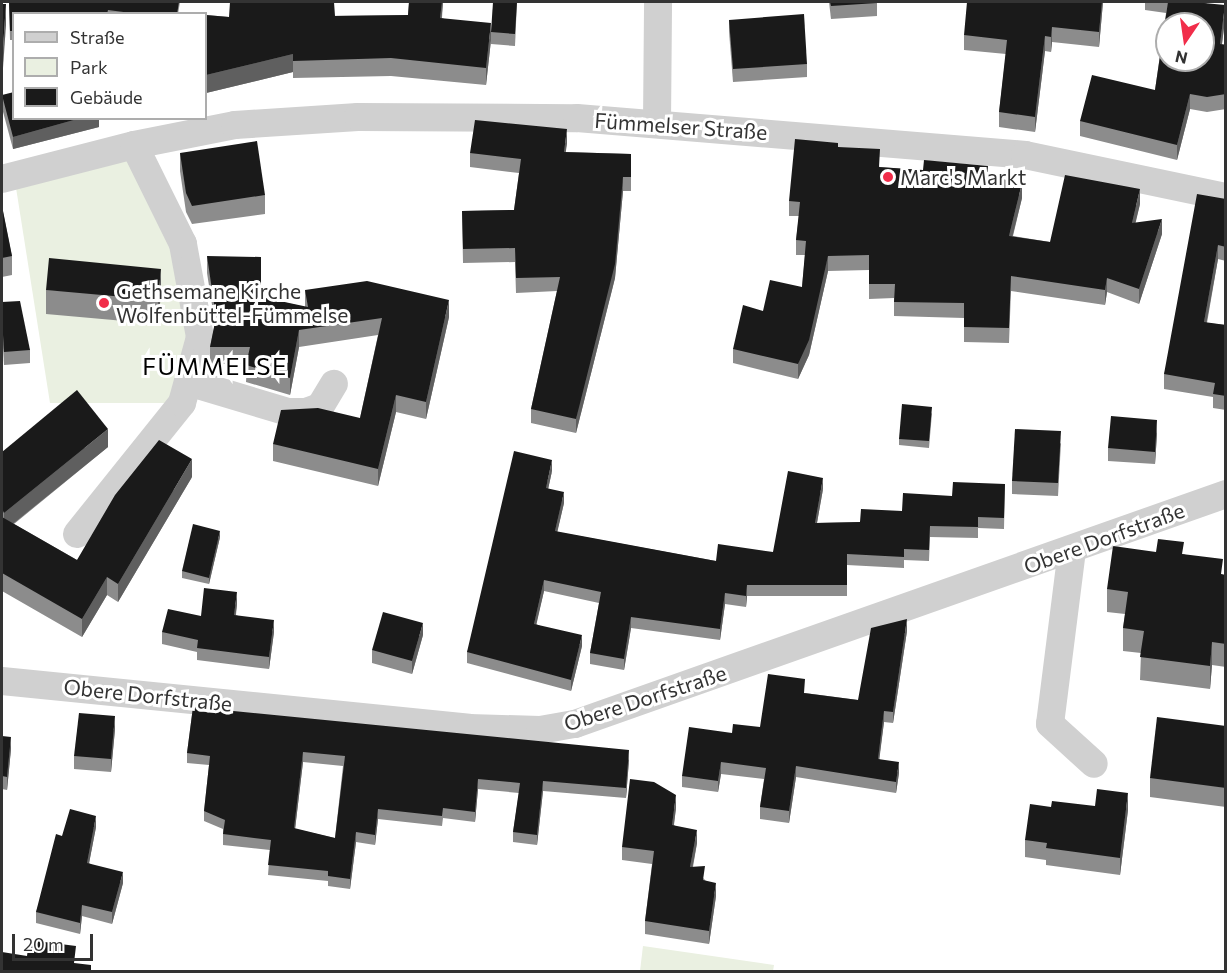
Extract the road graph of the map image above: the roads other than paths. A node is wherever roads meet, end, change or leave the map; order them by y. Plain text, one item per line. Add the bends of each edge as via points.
1 (658, 2) edge
2 (657, 123) junction
3 (134, 145) junction
4 (2, 179) edge
5 (1226, 197) edge
6 (334, 384) dead end
7 (185, 393) junction
8 (1226, 494) edge
9 (77, 534) dead end
10 (1072, 550) junction
11 (2, 681) edge
12 (1094, 764) dead end

1 - 2 street
2 - 3 street, Fümmelser Straße via 577,118 358,117 235,126
2 - 5 street, Fümmelser Straße via 1025,155
3 - 4 street, Fümmelser Straße
3 - 7 street via 183,244 200,337
6 - 7 street via 320,407 306,412
7 - 9 street
8 - 10 street, Obere Dorfstraße
10 - 11 street, Obere Dorfstraße via 575,724 540,730 469,728
10 - 12 street via 1050,724

